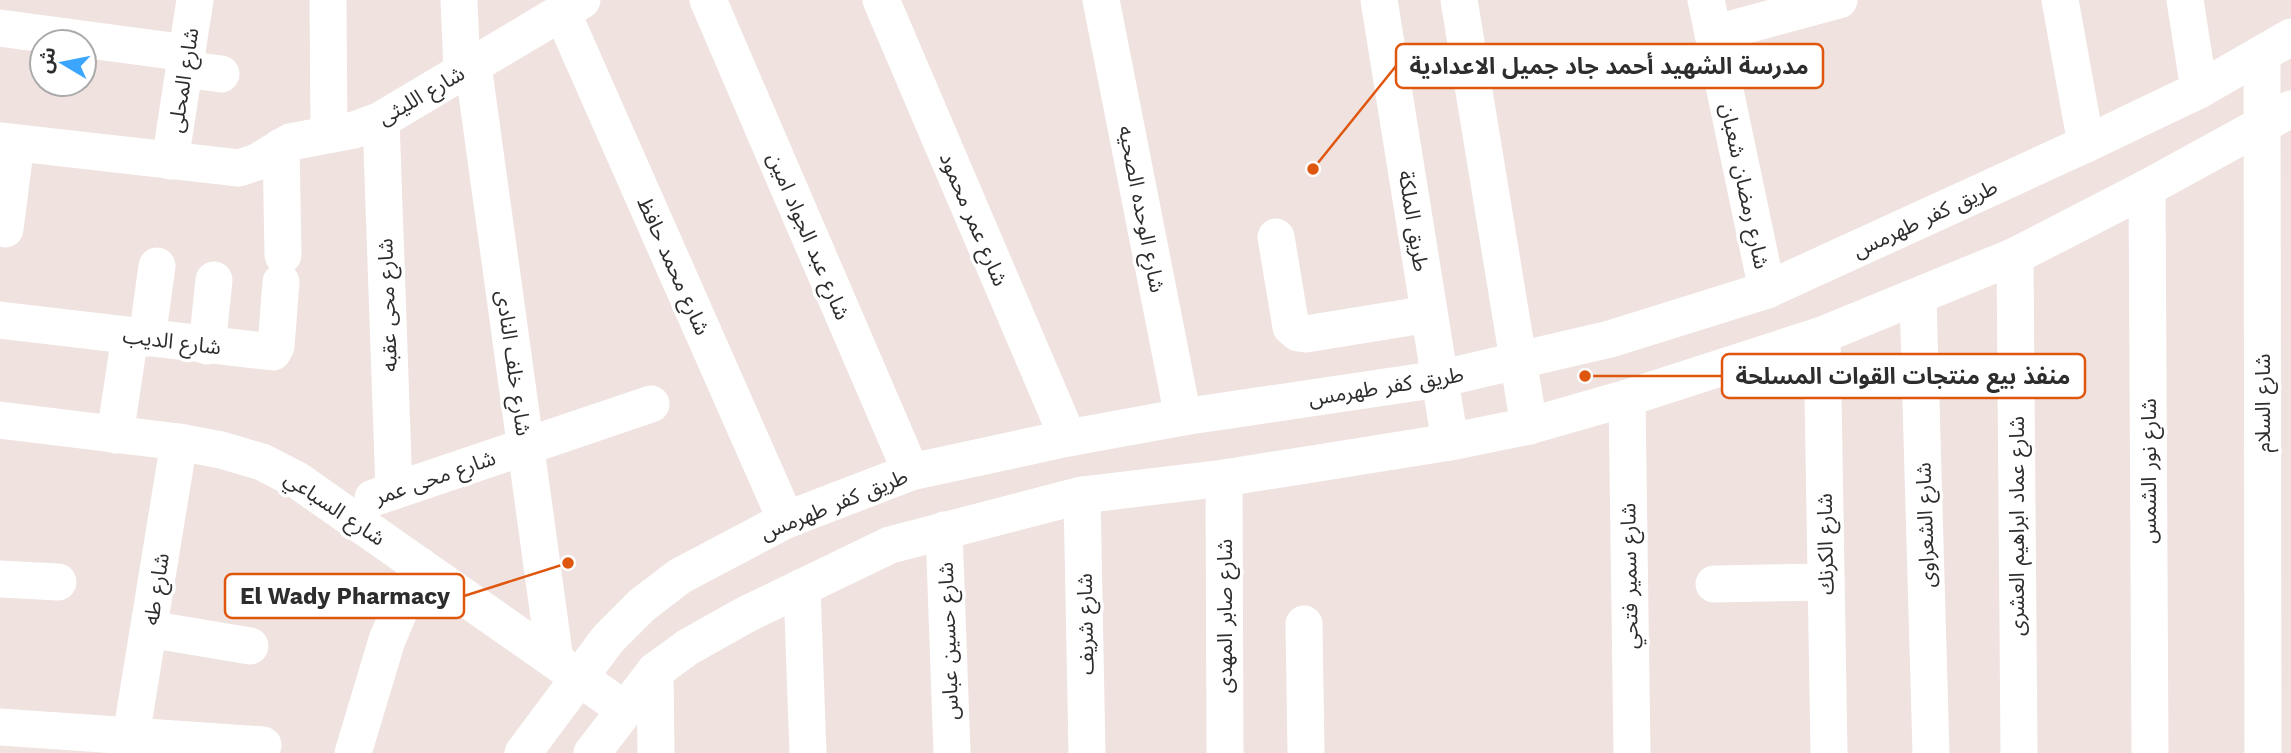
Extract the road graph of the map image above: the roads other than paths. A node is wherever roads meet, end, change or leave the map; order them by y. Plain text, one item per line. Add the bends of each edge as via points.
1 (195, 0) edge
2 (328, 0) edge
3 (459, 0) edge
4 (708, 0) edge
5 (881, 0) edge
6 (1101, 0) edge
7 (1379, 0) edge
8 (1459, 0) edge
9 (1839, 0) edge
10 (2060, 0) edge
11 (2185, 0) edge
12 (572, 6) edge
13 (1709, 17) edge
14 (0, 28) edge
15 (2276, 45) edge
16 (186, 61) junction
17 (468, 68) junction
18 (221, 74) dead end
19 (2199, 90) junction
20 (2276, 117) edge
21 (381, 120) junction
22 (329, 134) junction
23 (8, 142) edge
24 (2086, 144) junction
25 (281, 147) junction
26 (170, 160) junction
27 (2147, 188) junction
28 (5, 229) dead end
29 (1276, 237) dead end
30 (2015, 256) junction
31 (157, 265) dead end
32 (214, 280) dead end
33 (1767, 290) junction
34 (1918, 297) junction
35 (1429, 314) junction
36 (0, 320) edge
37 (1822, 335) junction
38 (138, 337) junction
39 (207, 345) junction
40 (1517, 362) junction
41 (1439, 379) junction
42 (1627, 398) junction
43 (651, 404) dead end
44 (1184, 417) junction
45 (0, 420) edge
46 (1529, 426) junction
47 (115, 435) junction
48 (1068, 438) junction
49 (180, 442) junction
50 (1450, 442) junction
51 (526, 446) junction
52 (911, 472) junction
53 (1224, 478) junction
54 (394, 491) junction
55 (1082, 495) junction
56 (339, 509) junction
57 (786, 520) junction
58 (944, 530) junction
59 (419, 565) junction
60 (0, 579) edge
61 (58, 582) dead end
62 (1826, 582) junction
63 (1714, 584) dead end
64 (802, 587) junction
65 (1304, 624) dead end
66 (149, 629) junction
67 (250, 646) dead end
68 (566, 669) junction
69 (655, 671) junction
70 (624, 709) junction
71 (0, 727) edge
72 (131, 736) junction
73 (263, 745) dead end
74 (594, 751) edge
75 (353, 753) edge
76 (523, 753) edge
77 (656, 753) edge
78 (808, 753) edge
79 (953, 753) edge
80 (1087, 753) edge
81 (1225, 753) edge
82 (1306, 753) edge
83 (1632, 753) edge
84 (1829, 753) edge
85 (1931, 753) edge
86 (2019, 753) edge
87 (2150, 753) edge
88 (2263, 753) edge

1 - 16 street, شارع المحلى
2 - 22 street
3 - 17 street, شارع خلف النادى
4 - 52 street, شارع عبد الجواد امين
5 - 48 street, شارع عمر محمود
6 - 44 street, شارع الوحده الصحيه
7 - 35 street, طريق الملكة
8 - 40 street
9 - 13 street
10 - 24 street
11 - 19 street
12 - 17 street, شارع الليثى
12 - 57 street, شارع محمد حافظ
13 - 33 street, شارع رمضان شعبان
14 - 16 street
15 - 19 street, طريق كفر طهرمس
15 - 20 street, شارع السلام
16 - 18 street
16 - 26 street, شارع المحلى
17 - 21 street, شارع الليثى
17 - 51 street, شارع خلف النادى
19 - 24 street, طريق كفر طهرمس
20 - 27 street
20 - 88 street, شارع السلام
21 - 22 street, شارع الليثى
21 - 54 street, شارع محى عقبه
22 - 25 street, شارع الليثى
23 - 26 street, شارع الليثى via 91,163
23 - 28 street
24 - 33 street, طريق كفر طهرمس
25 - 26 street, شارع الليثى via 239,167
25 - 39 street, شارع الديب via 282,269 276,346 273,352
27 - 30 street
27 - 87 street, شارع نور الشمس
29 - 35 street via 1291,327 1298,332
30 - 34 street
30 - 86 street, شارع عماد ابراهيم العشرى
31 - 38 street
32 - 39 street
33 - 40 street, طريق كفر طهرمس via 1611,339
34 - 37 street
34 - 85 street, شارع الشعراوى
35 - 41 street, طريق الملكة
36 - 38 street, شارع الديب
37 - 42 street
37 - 62 street, شارع الكرنك
38 - 39 street, شارع الديب
38 - 47 street
40 - 41 street, طريق كفر طهرمس
40 - 46 street
41 - 44 street, طريق كفر طهرمس
41 - 50 street, طريق الملكة
42 - 46 street
42 - 83 street, شارع سمير فتحي
43 - 51 street, شارع محى عمر
44 - 48 street, طريق كفر طهرمس
45 - 47 street, شارع السباعي
46 - 50 street
47 - 49 street, شارع السباعي
48 - 52 street, طريق كفر طهرمس
49 - 56 street, شارع السباعي via 262,462
49 - 66 street, شارع طه
50 - 53 street
51 - 54 street, شارع محى عمر
51 - 68 street, شارع خلف النادى
52 - 57 street, طريق كفر طهرمس
53 - 55 street
53 - 81 street, شارع صابر المهدى
54 - 56 street, شارع محى عمر
55 - 58 street
55 - 80 street, شارع شريف
56 - 59 street, شارع السباعي
57 - 68 street, طريق كفر طهرمس via 680,576
58 - 64 street via 890,545
58 - 79 street, شارع حسين عباس
59 - 68 street, شارع السباعي
59 - 75 street via 387,640
60 - 61 street
62 - 63 street
62 - 84 street, شارع الكرنك
64 - 69 street via 745,614
64 - 78 street
65 - 82 street
66 - 67 street
66 - 72 street, شارع طه
68 - 70 street, شارع السباعي
68 - 76 street, طريق كفر طهرمس
69 - 70 street
69 - 77 street
70 - 74 street
71 - 72 street
72 - 73 street

